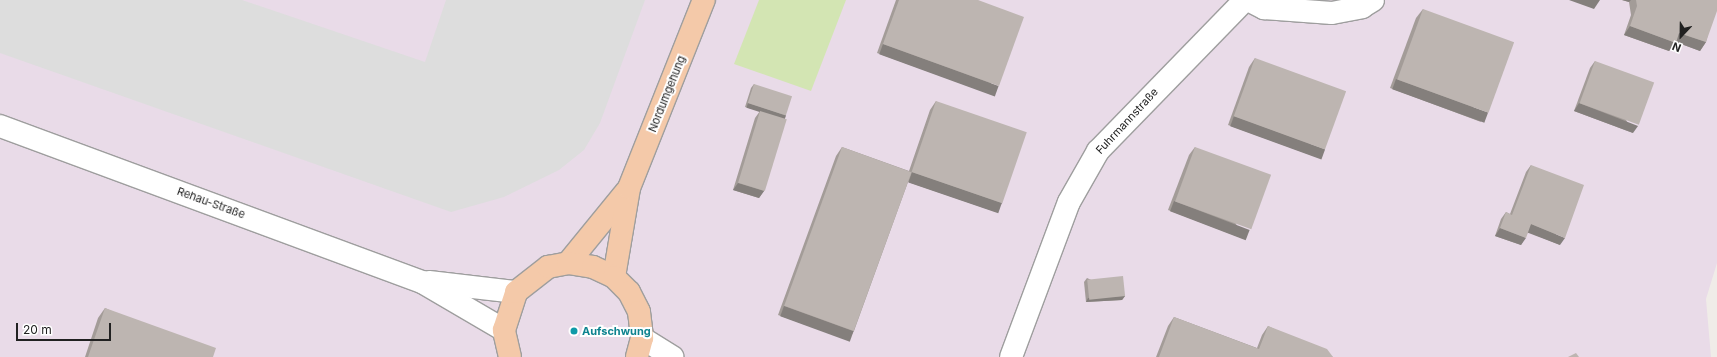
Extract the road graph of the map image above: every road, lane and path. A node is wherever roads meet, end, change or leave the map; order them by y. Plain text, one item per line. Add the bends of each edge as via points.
1 (704, 0) edge
2 (1247, 0) edge
3 (1373, 0) edge
4 (0, 126) edge
5 (629, 188) junction
6 (568, 263) junction
7 (614, 277) junction
8 (422, 282) junction
9 (516, 292) junction
10 (504, 330) junction
11 (639, 348) edge
12 (510, 357) edge
13 (673, 357) edge
14 (1011, 357) edge

1 - 5 main road, Nordumgehung
2 - 3 street, Fuhrmannstraße via 1264,8 1332,13 1362,7
2 - 14 street, Fuhrmannstraße via 1098,151 1069,202
4 - 8 street, Rehau-Straße
5 - 6 main road, Nordumgehung
5 - 7 main road, Nordumgehung
6 - 7 main road via 593,267
6 - 9 main road via 548,267
7 - 11 main road via 629,292 639,312
8 - 9 street, Rehau-Straße
8 - 10 street, Rehau-Straße
9 - 10 main road
10 - 12 main road
11 - 13 street

